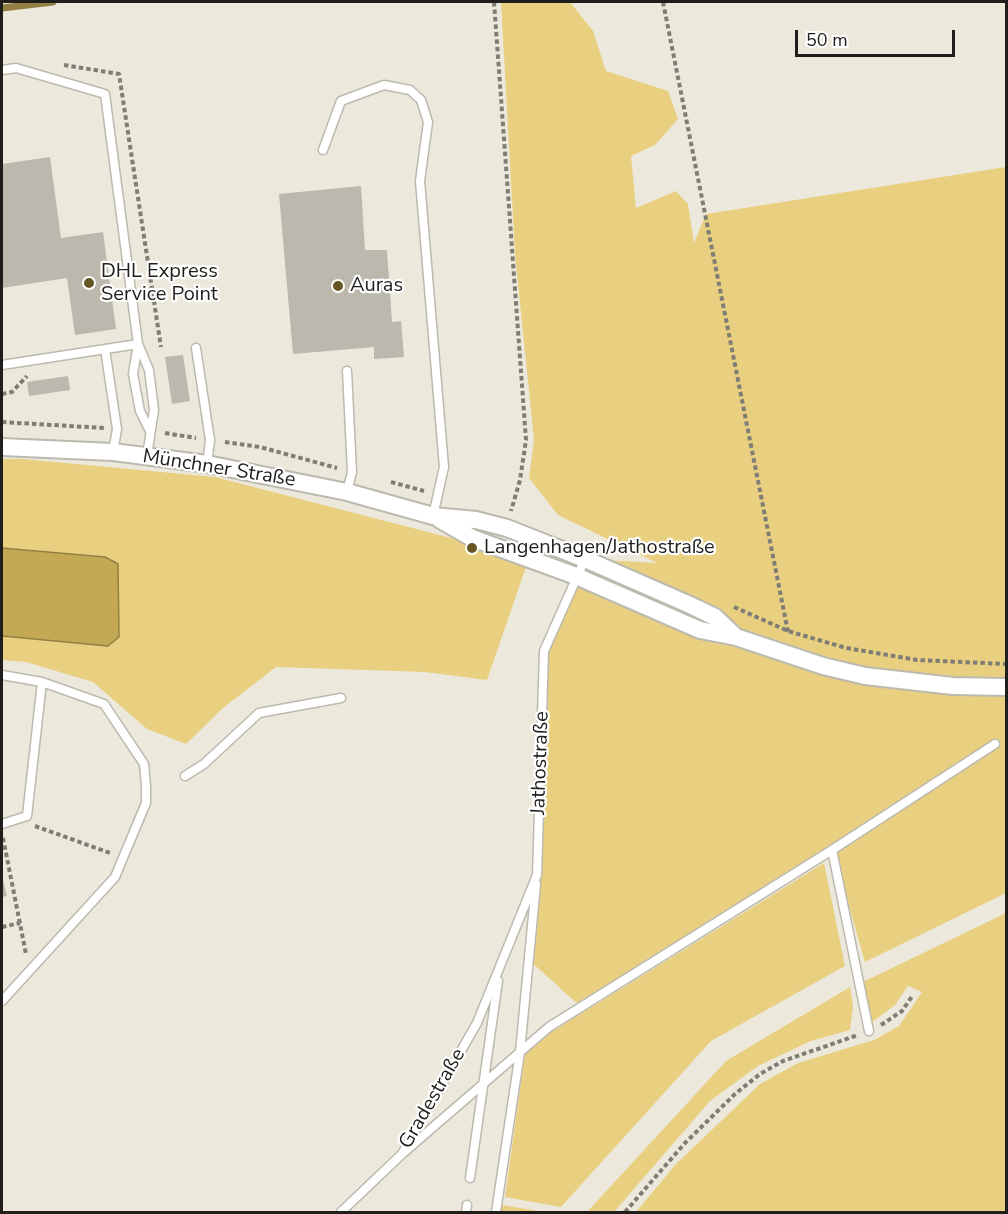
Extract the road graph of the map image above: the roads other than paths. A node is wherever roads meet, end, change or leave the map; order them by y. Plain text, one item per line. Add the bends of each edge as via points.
1 (2, 70) edge
2 (323, 150) dead end
3 (138, 344) junction
4 (196, 348) dead end
5 (105, 349) junction
6 (2, 365) edge
7 (347, 370) dead end
8 (150, 431) junction
9 (2, 447) edge
10 (113, 452) junction
11 (147, 456) junction
12 (207, 464) junction
13 (346, 492) junction
14 (433, 516) junction
15 (585, 559) junction
16 (576, 576) junction
17 (736, 637) junction
18 (2, 675) edge
19 (42, 682) junction
20 (1006, 687) edge
21 (341, 698) dead end
22 (995, 744) dead end
23 (185, 776) dead end
24 (2, 824) edge
25 (832, 850) junction
26 (537, 875) junction
27 (499, 968) junction
28 (2, 1001) edge
29 (869, 1031) road end
30 (520, 1052) junction
31 (484, 1083) junction
32 (402, 1154) junction
33 (470, 1178) dead end
34 (341, 1212) edge
35 (496, 1212) edge

1 - 3 lane via 16,68 105,94
2 - 14 lane via 341,100 384,85 410,90 421,100 428,122 420,181 444,467
3 - 5 lane
3 - 8 lane via 151,380 154,410
3 - 8 lane via 133,375 140,411
4 - 12 lane via 210,440
5 - 6 lane
5 - 10 lane via 117,429
7 - 13 lane via 352,472
8 - 11 lane
9 - 10 street, Münchner Straße
10 - 11 street, Münchner Straße
11 - 12 street, Münchner Straße
12 - 13 street, Münchner Straße
13 - 14 street, Münchner Straße
14 - 15 street, Münchner Straße via 477,520 507,528
14 - 16 street, Münchner Straße via 472,538
15 - 16 lane, Jathostraße
15 - 17 street, Münchner Straße via 715,617
16 - 17 street, Münchner Straße via 700,630
16 - 26 lane, Jathostraße via 544,651
17 - 20 street, Münchner Straße via 823,666 886,679
18 - 19 lane
19 - 24 lane via 27,816
19 - 28 lane via 104,704 144,764 146,803 115,876
21 - 23 lane via 259,713 204,764
22 - 25 lane
25 - 29 lane
25 - 30 lane via 549,1027
26 - 27 lane, Jathostraße
26 - 30 lane
27 - 31 lane
27 - 32 lane, Gradestraße via 477,1023
30 - 31 lane
30 - 35 lane
31 - 32 lane
31 - 33 lane
32 - 34 lane, Gradestraße

